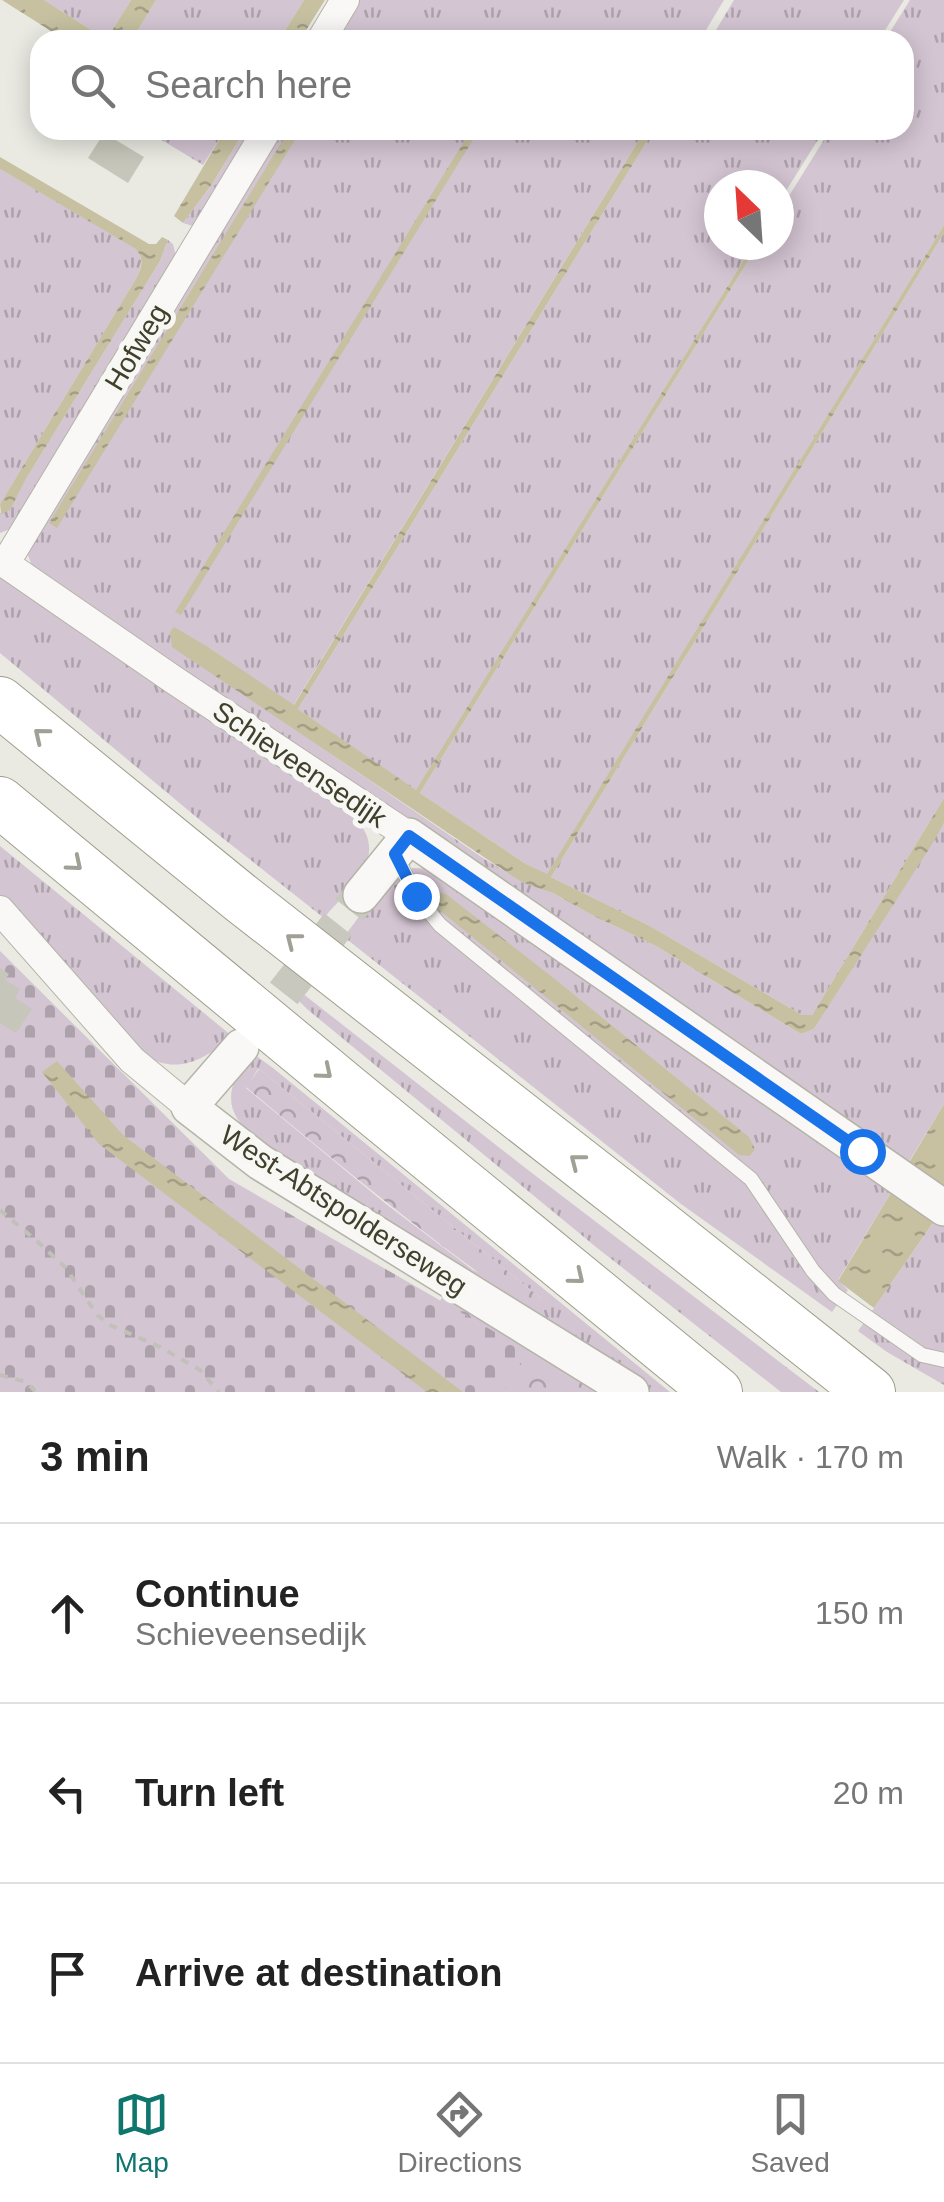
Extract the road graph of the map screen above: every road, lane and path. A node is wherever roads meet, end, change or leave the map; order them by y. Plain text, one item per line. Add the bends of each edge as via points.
1 (345, 0) edge
2 (327, 30) edge
3 (261, 140) edge
4 (3, 562) edge
5 (0, 702) edge
6 (0, 802) edge
7 (402, 845) junction
8 (361, 895) tunnel mouth
9 (0, 910) edge
10 (241, 1047) tunnel mouth
11 (189, 1107) junction
12 (944, 1208) edge
13 (0, 1210) edge
14 (654, 1220) junction
15 (944, 1360) edge
16 (0, 1375) edge
17 (36, 1392) edge
18 (220, 1392) edge
19 (631, 1392) edge
20 (717, 1392) edge
21 (870, 1392) edge
22 (904, 1392) edge

1 - 2 street
3 - 4 street, Hofweg
4 - 7 street, Schieveensedijk
14 -> 5 highway
6 -> 20 highway
7 - 8 street
7 - 12 street, Schieveensedijk
7 - 15 lane via 416,896 440,925 751,1178 824,1285 922,1354
9 - 11 street, West-Abtspolderseweg via 132,1060
10 - 11 street
11 - 19 street, West-Abtspolderseweg via 260,1162
13 - 18 path via 66,1268 97,1315 200,1370
14 - 21 highway
14 - 22 highway
16 - 17 path

